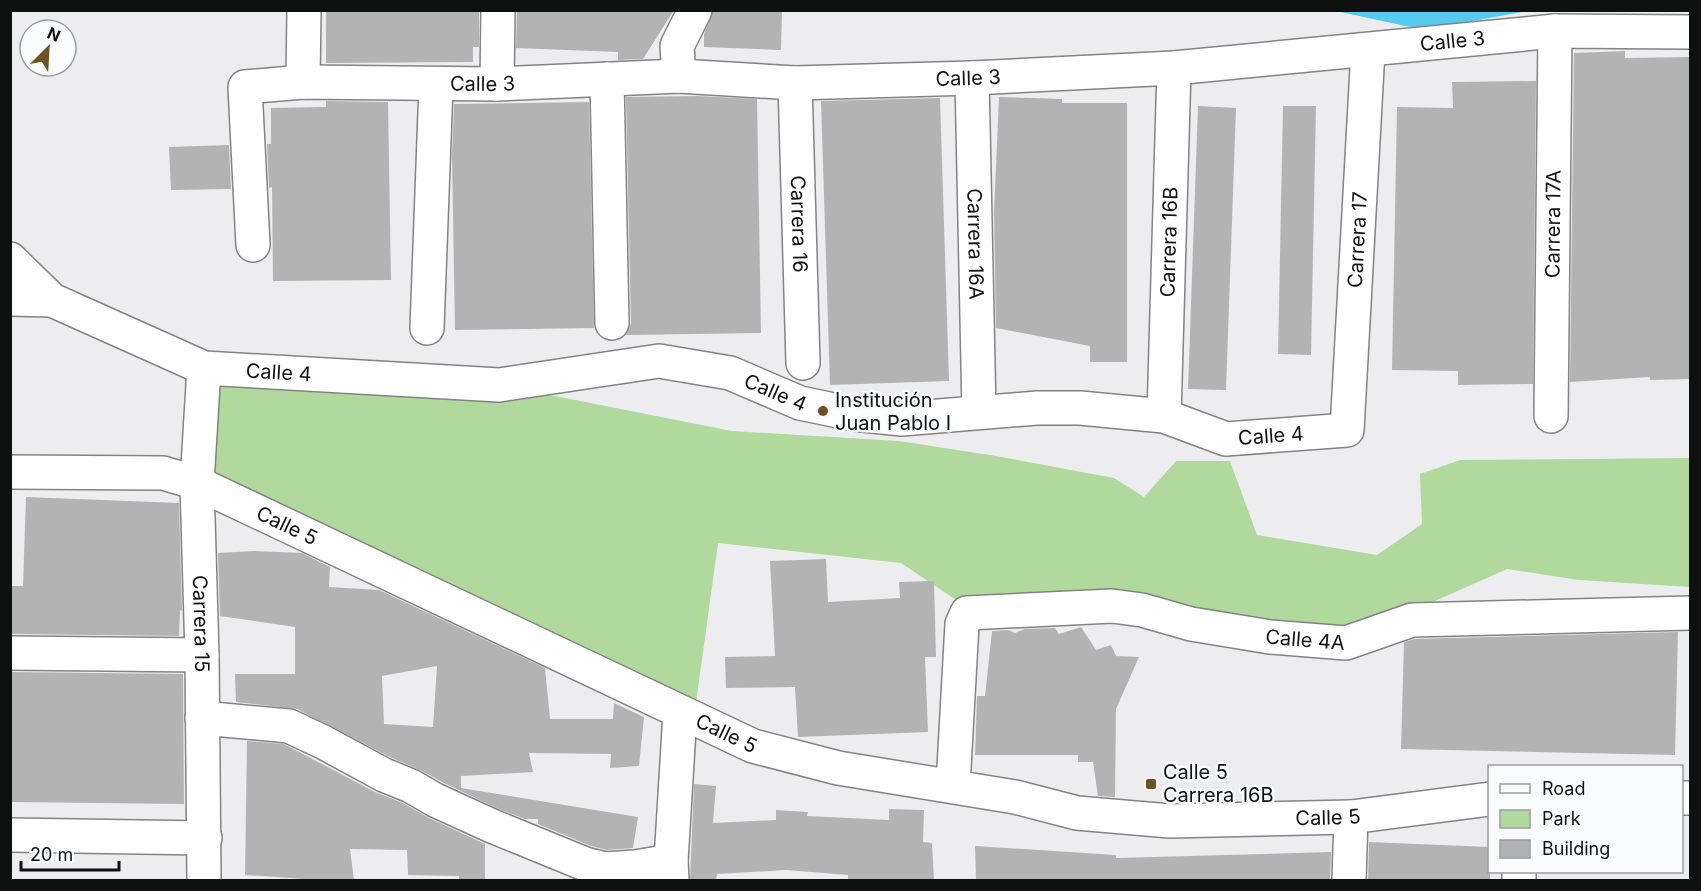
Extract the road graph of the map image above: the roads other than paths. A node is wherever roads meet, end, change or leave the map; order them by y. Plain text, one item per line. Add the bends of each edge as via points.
1 (304, 10) edge
2 (498, 10) edge
3 (695, 10) edge
4 (1556, 31) junction
5 (1690, 32) edge
6 (1368, 50) junction
7 (1174, 68) junction
8 (679, 76) junction
9 (972, 78) junction
10 (607, 79) junction
11 (303, 82) junction
12 (795, 83) junction
13 (497, 84) junction
14 (436, 85) junction
15 (253, 245) dead end
16 (10, 259) edge
17 (10, 299) edge
18 (52, 300) junction
19 (612, 323) dead end
20 (427, 328) dead end
21 (803, 363) dead end
22 (204, 368) junction
23 (979, 412) junction
24 (1164, 416) junction
25 (1551, 416) dead end
26 (1347, 430) joint
27 (10, 472) edge
28 (197, 483) junction
29 (1690, 613) edge
30 (10, 653) edge
31 (202, 655) junction
32 (680, 713) junction
33 (202, 718) junction
34 (953, 786) junction
35 (1488, 799) edge
36 (1350, 818) junction
37 (10, 835) edge
38 (205, 838) junction
39 (671, 871) edge
40 (605, 874) edge
41 (204, 880) edge
42 (1349, 880) edge

1 - 11 street
2 - 13 street
3 - 8 street via 677,46
4 - 5 street, Calle 3
4 - 6 street, Calle 3
4 - 25 street, Carrera 17A
6 - 7 street, Calle 3
6 - 26 street, Carrera 17
7 - 9 street, Calle 3
7 - 24 street, Carrera 16B
8 - 10 street, Calle 3
8 - 12 street, Calle 3
9 - 12 street, Calle 3
9 - 23 street, Carrera 16A
10 - 13 street, Calle 3
10 - 19 street
11 - 14 street, Calle 3
11 - 15 street, Calle 3 via 245,87
12 - 21 street, Carrera 16
13 - 14 street, Calle 3
14 - 20 street
16 - 18 street
17 - 18 street
18 - 22 street
22 - 23 street, Calle 4 via 499,385 659,361 730,373 800,404 853,414 902,419
22 - 28 street, Carrera 15
23 - 24 street, Calle 4 via 1080,408
24 - 26 street, Calle 4 via 1226,439
27 - 28 street, Calle 5 via 163,473
28 - 31 street, Carrera 15
28 - 32 street, Calle 5
29 - 34 street, Calle 4A via 1412,620 1346,643 1270,637 1112,606 967,613 962,624
30 - 31 street
31 - 33 street, Carrera 15
32 - 34 street, Calle 5 via 753,746 838,768
32 - 39 street
33 - 38 street, Carrera 15
33 - 40 street via 289,726 435,800
34 - 36 street, Calle 5 via 1077,813 1170,821
35 - 36 street, Calle 5
36 - 42 street
37 - 38 street
38 - 41 street, Carrera 15
39 - 40 street via 635,867

